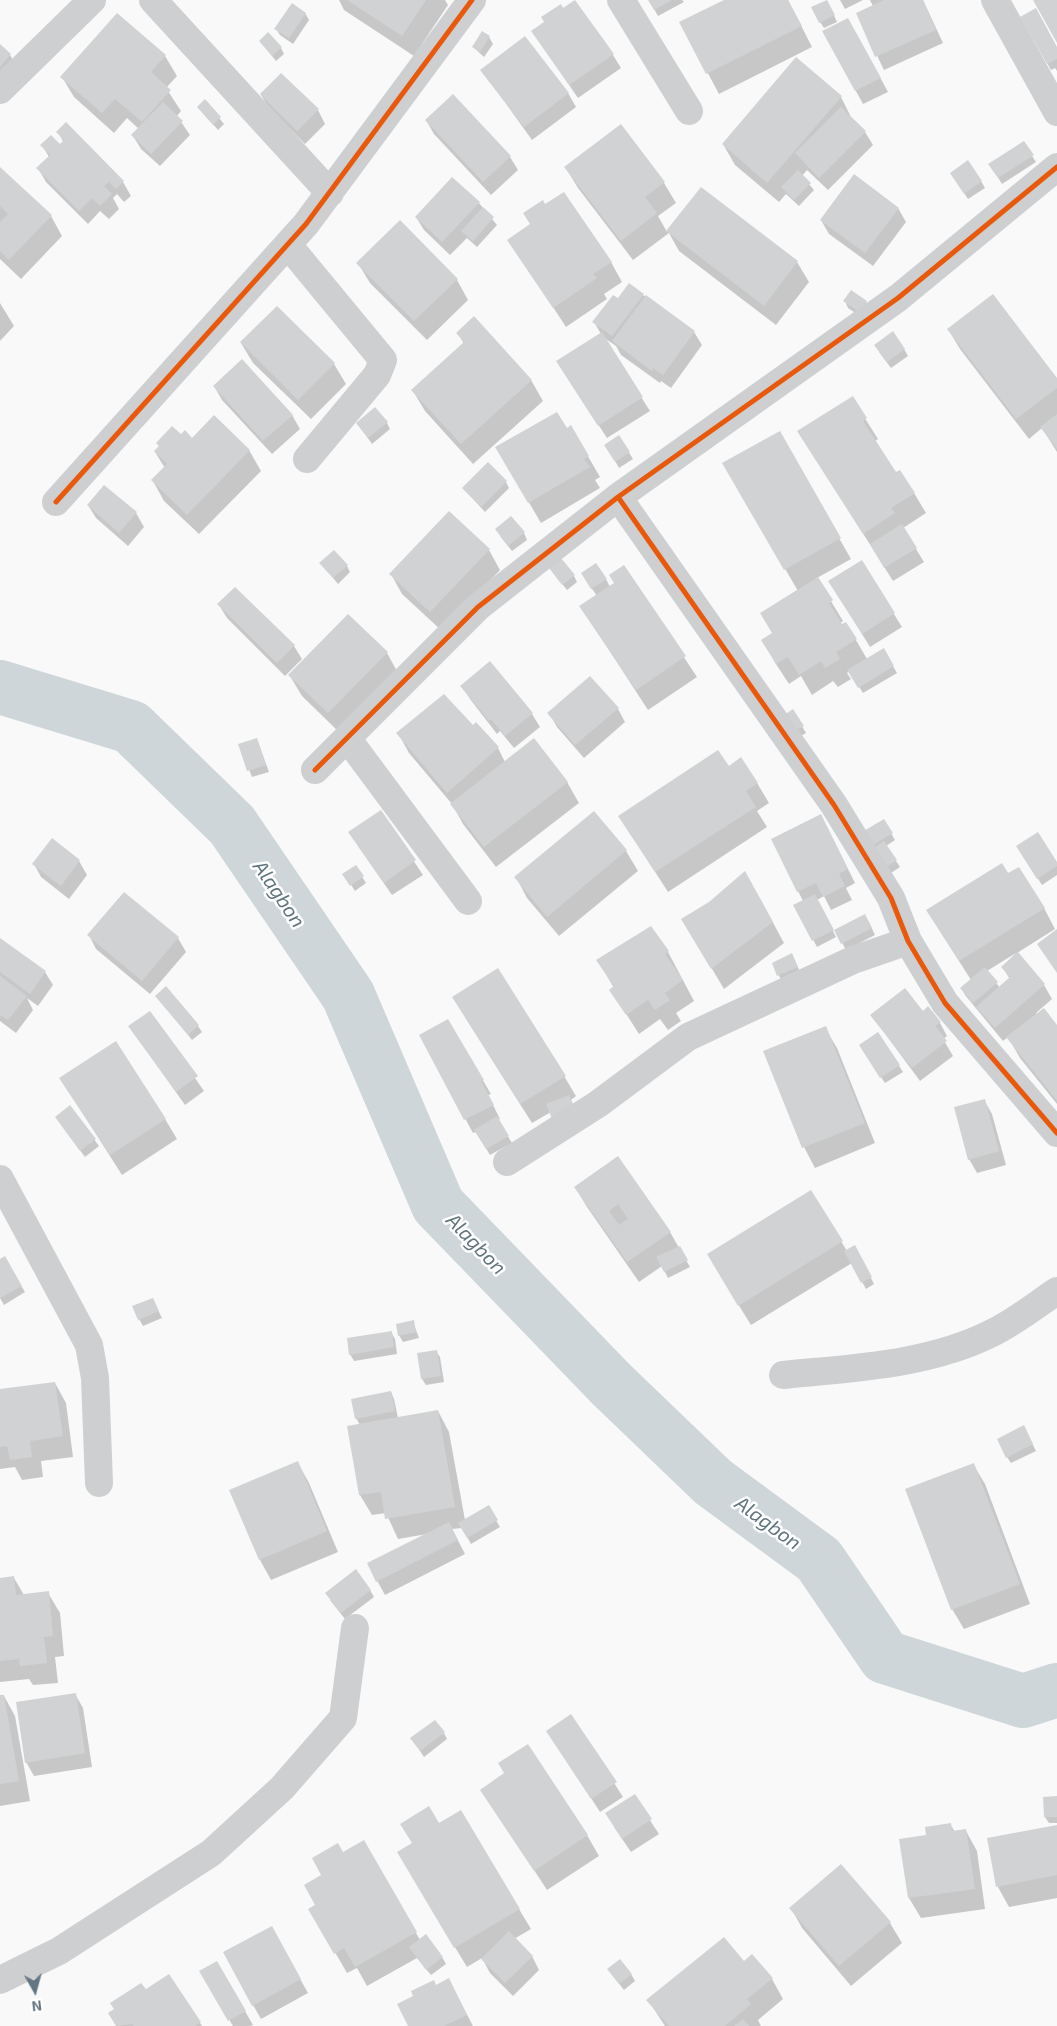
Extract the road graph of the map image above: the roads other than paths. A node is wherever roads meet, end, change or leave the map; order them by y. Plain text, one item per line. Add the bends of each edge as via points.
1 (92, 0) edge
2 (152, 0) edge
3 (472, 0) edge
4 (622, 0) edge
5 (995, 0) edge
6 (0, 90) edge
7 (689, 111) dead end
8 (1057, 112) edge
9 (1057, 167) edge
10 (330, 193) junction
11 (288, 245) junction
12 (307, 459) dead end
13 (618, 497) junction
14 (56, 502) dead end
15 (347, 738) junction
16 (315, 770) dead end
17 (468, 901) dead end
18 (908, 941) junction
19 (1057, 1133) edge
20 (507, 1162) dead end
21 (0, 1179) edge
22 (1057, 1291) edge
23 (783, 1375) dead end
24 (99, 1483) dead end
25 (355, 1628) dead end
26 (0, 1980) edge

1 - 6 street
2 - 10 street
3 - 10 street
4 - 7 street
5 - 8 street
9 - 13 street via 898,298
10 - 11 street
11 - 12 street via 382,360 377,375
11 - 14 street
13 - 15 street via 478,607
13 - 18 street via 834,805 891,898
15 - 16 street
15 - 17 street
18 - 19 street via 945,1003
18 - 20 street via 853,960 688,1037 598,1104
21 - 24 street via 89,1345 95,1378
22 - 23 street via 993,1333 950,1350 884,1364
25 - 26 street via 343,1718 282,1788 211,1853 59,1951

